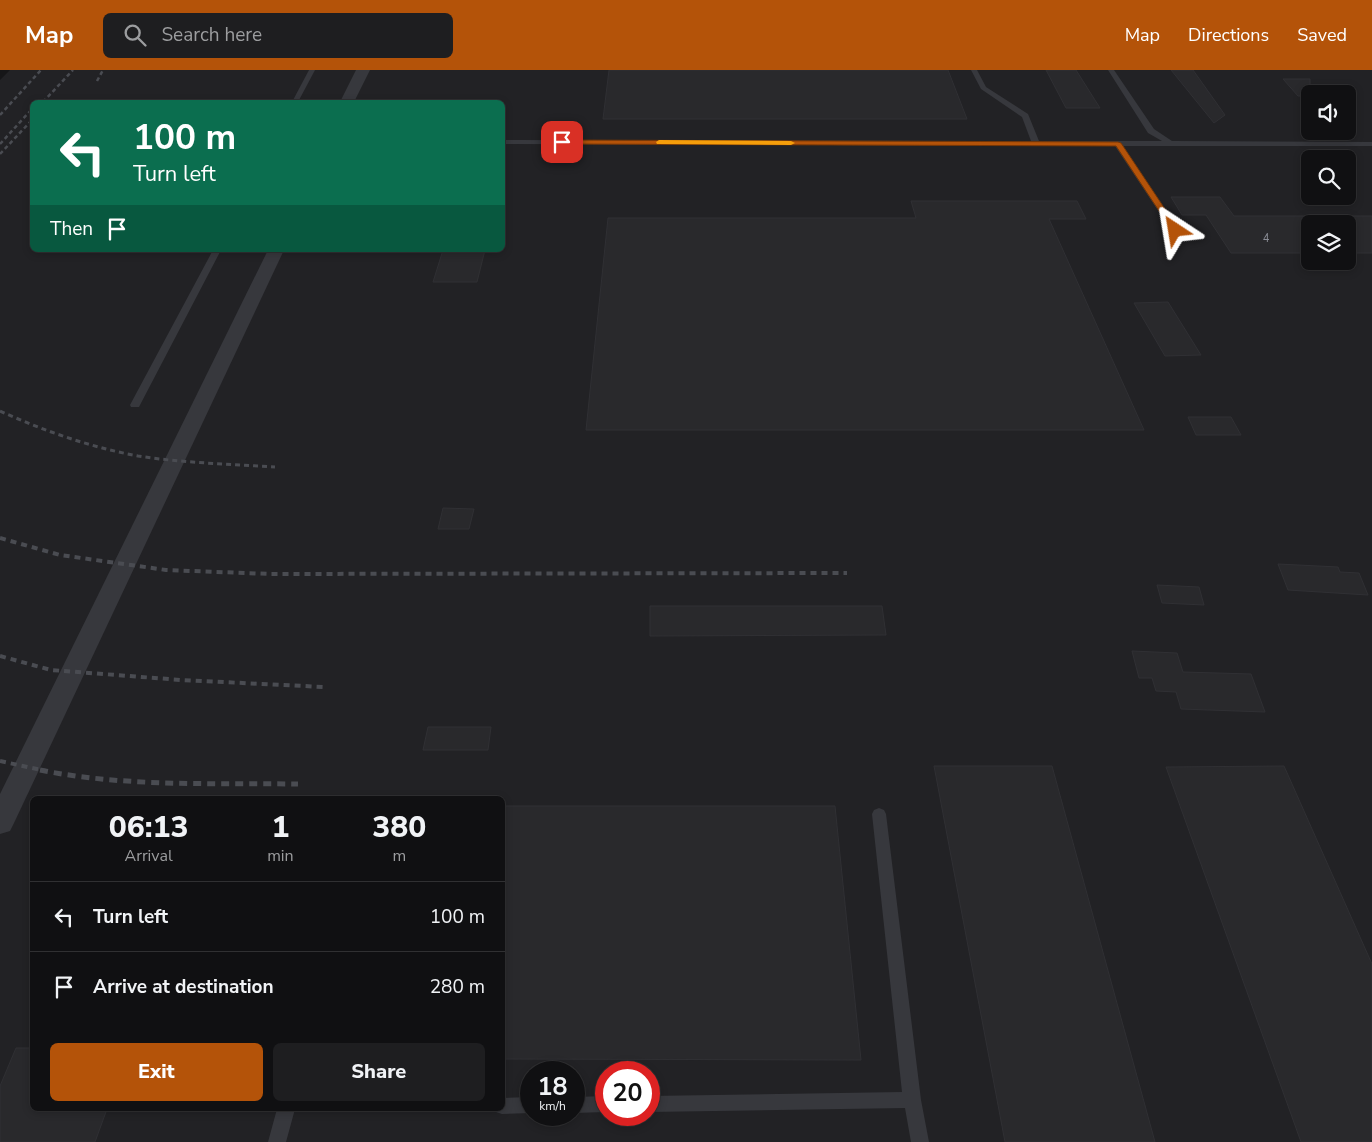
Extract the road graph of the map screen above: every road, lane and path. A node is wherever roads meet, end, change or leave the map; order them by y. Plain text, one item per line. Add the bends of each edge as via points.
1 (312, 70) edge
2 (363, 70) edge
3 (974, 70) edge
4 (1111, 70) edge
5 (296, 100) edge
6 (348, 100) edge
7 (505, 142) edge
8 (1036, 144) junction
9 (1118, 144) junction
10 (1171, 144) junction
11 (1372, 144) edge
12 (1175, 230) dead end
13 (217, 252) edge
14 (275, 252) edge
15 (135, 405) dead end
16 (879, 814) dead end
17 (0, 823) edge
18 (912, 1100) junction
19 (660, 1104) edge
20 (520, 1105) edge
21 (505, 1106) edge
22 (285, 1111) edge
23 (277, 1142) edge
24 (920, 1142) edge

1 - 5 lane
2 - 6 street
3 - 8 lane via 983,88 1025,116
4 - 10 lane via 1151,131
7 - 8 lane
8 - 9 lane
9 - 10 lane
9 - 12 lane
10 - 11 lane
13 - 15 lane
14 - 17 street
16 - 18 lane
18 - 19 lane
18 - 24 lane
20 - 21 lane
22 - 23 lane

